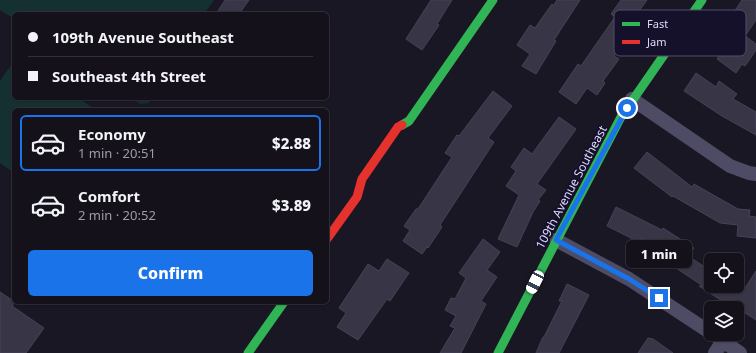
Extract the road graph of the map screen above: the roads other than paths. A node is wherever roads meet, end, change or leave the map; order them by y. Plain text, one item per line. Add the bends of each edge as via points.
1 (493, 0) edge
2 (702, 0) edge
3 (695, 10) edge
4 (663, 56) edge
5 (632, 100) junction
6 (410, 121) junction
7 (408, 134) dead end
8 (756, 174) edge
9 (367, 189) dead end
10 (357, 197) junction
11 (329, 237) edge
12 (556, 240) junction
13 (283, 304) edge
14 (704, 328) edge
15 (716, 341) edge
16 (723, 341) edge
17 (248, 353) edge
18 (498, 353) edge
19 (715, 353) edge
20 (740, 353) edge

1 - 6 street
2 - 3 street, 109th Avenue Southeast
4 - 5 street, 109th Avenue Southeast
5 - 8 street via 730,166
5 - 12 street, 109th Avenue Southeast
6 - 7 street
6 - 10 street via 398,127 362,179
9 - 10 street
10 - 11 street
12 - 14 street via 629,279
12 - 18 street, 109th Avenue Southeast
13 - 17 street
15 - 19 street
16 - 20 street

